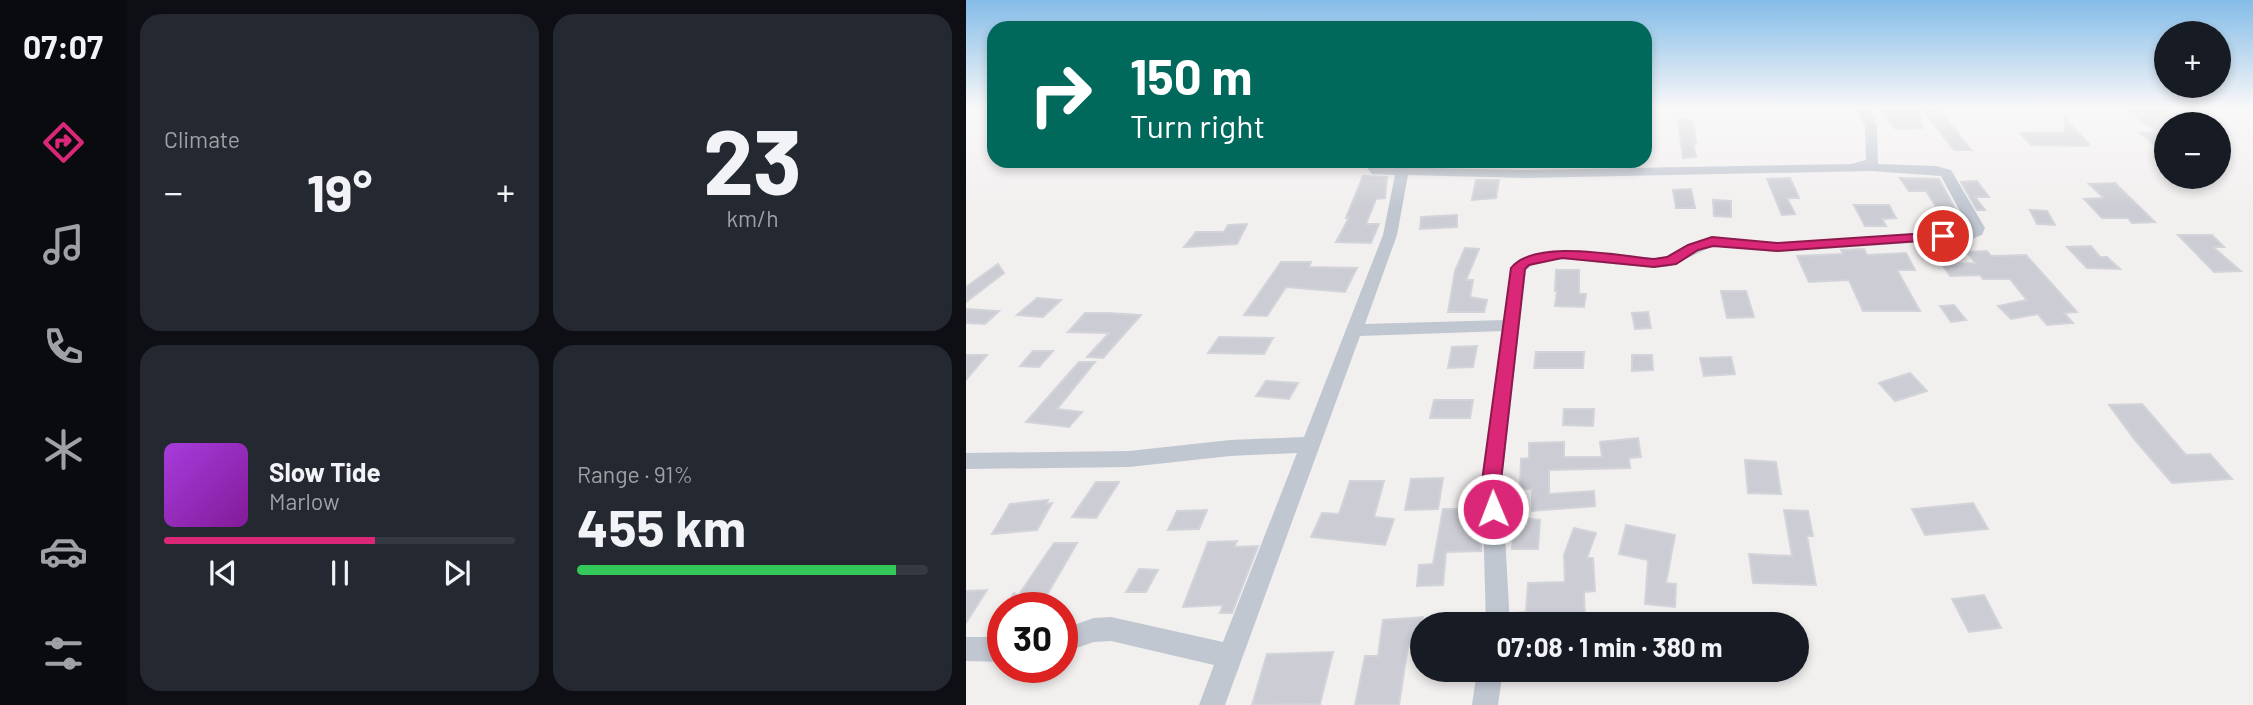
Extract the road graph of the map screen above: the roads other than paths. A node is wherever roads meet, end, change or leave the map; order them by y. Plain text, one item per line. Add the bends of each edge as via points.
1 (1871, 142) edge
2 (1652, 167) edge
3 (1374, 168) edge
4 (1603, 168) edge
5 (1402, 171) junction
6 (1513, 325) junction
7 (1356, 330) junction
8 (1310, 445) junction
9 (966, 460) edge
10 (1497, 612) edge
11 (1078, 635) edge
12 (966, 649) edge
13 (987, 650) edge
14 (1230, 656) junction
15 (1488, 682) edge
16 (1212, 705) edge
17 (1485, 705) edge

1 - 2 street via 1872,164
3 - 5 street
4 - 5 street
5 - 6 street via 1936,170 1946,173 1978,228 1971,235 1777,247 1712,242 1671,261 1654,263 1552,254 1518,268
5 - 7 street via 1390,235
6 - 7 street
6 - 10 street via 1492,481
7 - 8 street
8 - 9 street via 1129,459
8 - 14 street
11 - 14 street via 1111,629
12 - 13 street
14 - 16 street
15 - 17 street

